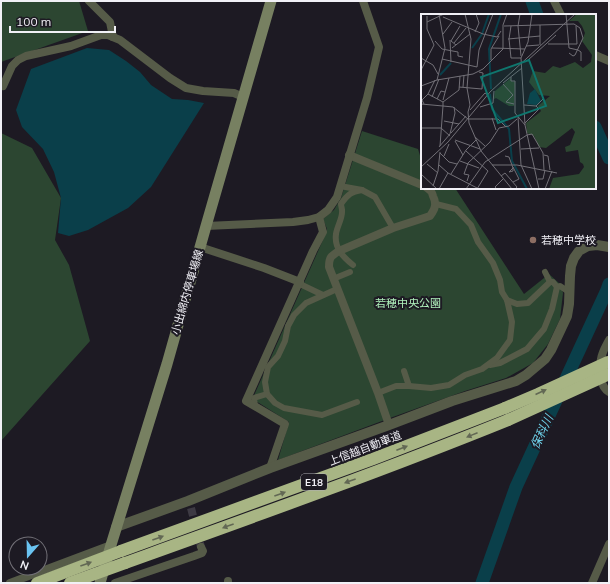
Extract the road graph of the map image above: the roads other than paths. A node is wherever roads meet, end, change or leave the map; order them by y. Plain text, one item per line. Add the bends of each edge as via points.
1 (89, 1) edge
2 (271, 1) edge
3 (362, 1) edge
4 (554, 1) edge
5 (560, 14) edge
6 (112, 37) junction
7 (596, 55) edge
8 (609, 61) edge
9 (3, 86) dead end
10 (243, 97) junction
11 (350, 156) junction
12 (421, 185) edge
13 (340, 186) junction
14 (429, 189) edge
15 (362, 190) junction
16 (436, 204) junction
17 (319, 216) junction
18 (206, 226) junction
19 (393, 228) junction
20 (200, 247) junction
21 (609, 247) edge
22 (340, 251) junction
23 (354, 265) dead end
24 (350, 272) dead end
25 (545, 272) dead end
26 (333, 279) junction
27 (550, 282) junction
28 (301, 283) junction
29 (557, 287) junction
30 (337, 289) junction
31 (569, 292) junction
32 (323, 295) junction
33 (508, 300) junction
34 (609, 340) edge
35 (608, 361) edge
36 (486, 366) junction
37 (404, 371) dead end
38 (609, 374) edge
39 (409, 386) junction
40 (609, 392) edge
41 (378, 393) junction
42 (267, 394) junction
43 (253, 399) junction
44 (357, 402) dead end
45 (389, 425) junction
46 (270, 468) junction
47 (116, 527) junction
48 (609, 544) edge
49 (201, 547) dead end
50 (119, 553) junction
51 (10, 583) edge
52 (37, 583) edge
53 (70, 583) edge
54 (100, 583) edge
55 (115, 583) edge
56 (592, 583) edge

1 - 6 street via 110,22
2 - 10 main road, 小出綿内停車場線
3 - 11 street via 379,47
4 - 5 street
6 - 9 street via 101,35 71,46 26,56 12,66
6 - 10 street via 120,40 186,88 234,93
7 - 8 street
10 - 18 main road, 小出綿内停車場線
11 - 12 street
11 - 13 street
13 - 15 street
13 - 17 street via 337,197 328,210
14 - 16 street
15 - 19 street via 375,198
15 - 22 street via 354,191 341,204 336,234 336,244
16 - 19 street via 430,216
16 - 33 street via 456,209 471,225 478,242 493,263 502,292
17 - 18 street via 293,222
17 - 28 street via 322,232
18 - 20 main road, 小出綿内停車場線
19 - 22 street
20 - 28 street
20 - 47 main road, 小出綿内停車場線 via 167,364
21 - 31 street via 588,246 579,251 571,266
22 - 23 street via 345,259
22 - 26 street via 329,261
24 - 26 street
25 - 27 street
26 - 30 street
27 - 29 street
27 - 33 street via 528,303 517,304
28 - 32 street
28 - 43 street
29 - 31 street via 560,286
29 - 36 street via 544,329 527,349 500,363
30 - 32 street
30 - 41 street
31 - 45 street via 567,316 551,350 526,375 516,381 452,401
32 - 42 street via 306,303 294,315 278,356 268,367 265,382
33 - 36 street via 512,322 510,340 497,358
34 - 40 street via 601,359 600,372 602,383
50 -> 35 highway, 上信越自動車道 / E18, bridge via 373,460 505,408
36 - 39 street via 449,385 431,388
37 - 39 street
38 -> 50 highway, 上信越自動車道 / E18, bridge via 508,420 384,468
39 - 41 street via 396,386
41 - 45 street
42 - 43 street
42 - 44 street via 284,408 322,415
43 - 46 street via 285,424
45 - 46 street
46 - 47 street via 190,504
47 - 50 main road, 小出綿内停車場線
48 - 56 street
49 - 55 street via 202,553
50 - 51 street
52 -> 50 highway, 上信越自動車道 / E18, bridge
50 - 53 highway, 上信越自動車道 / E18, bridge
50 - 54 main road, 小出綿内停車場線

